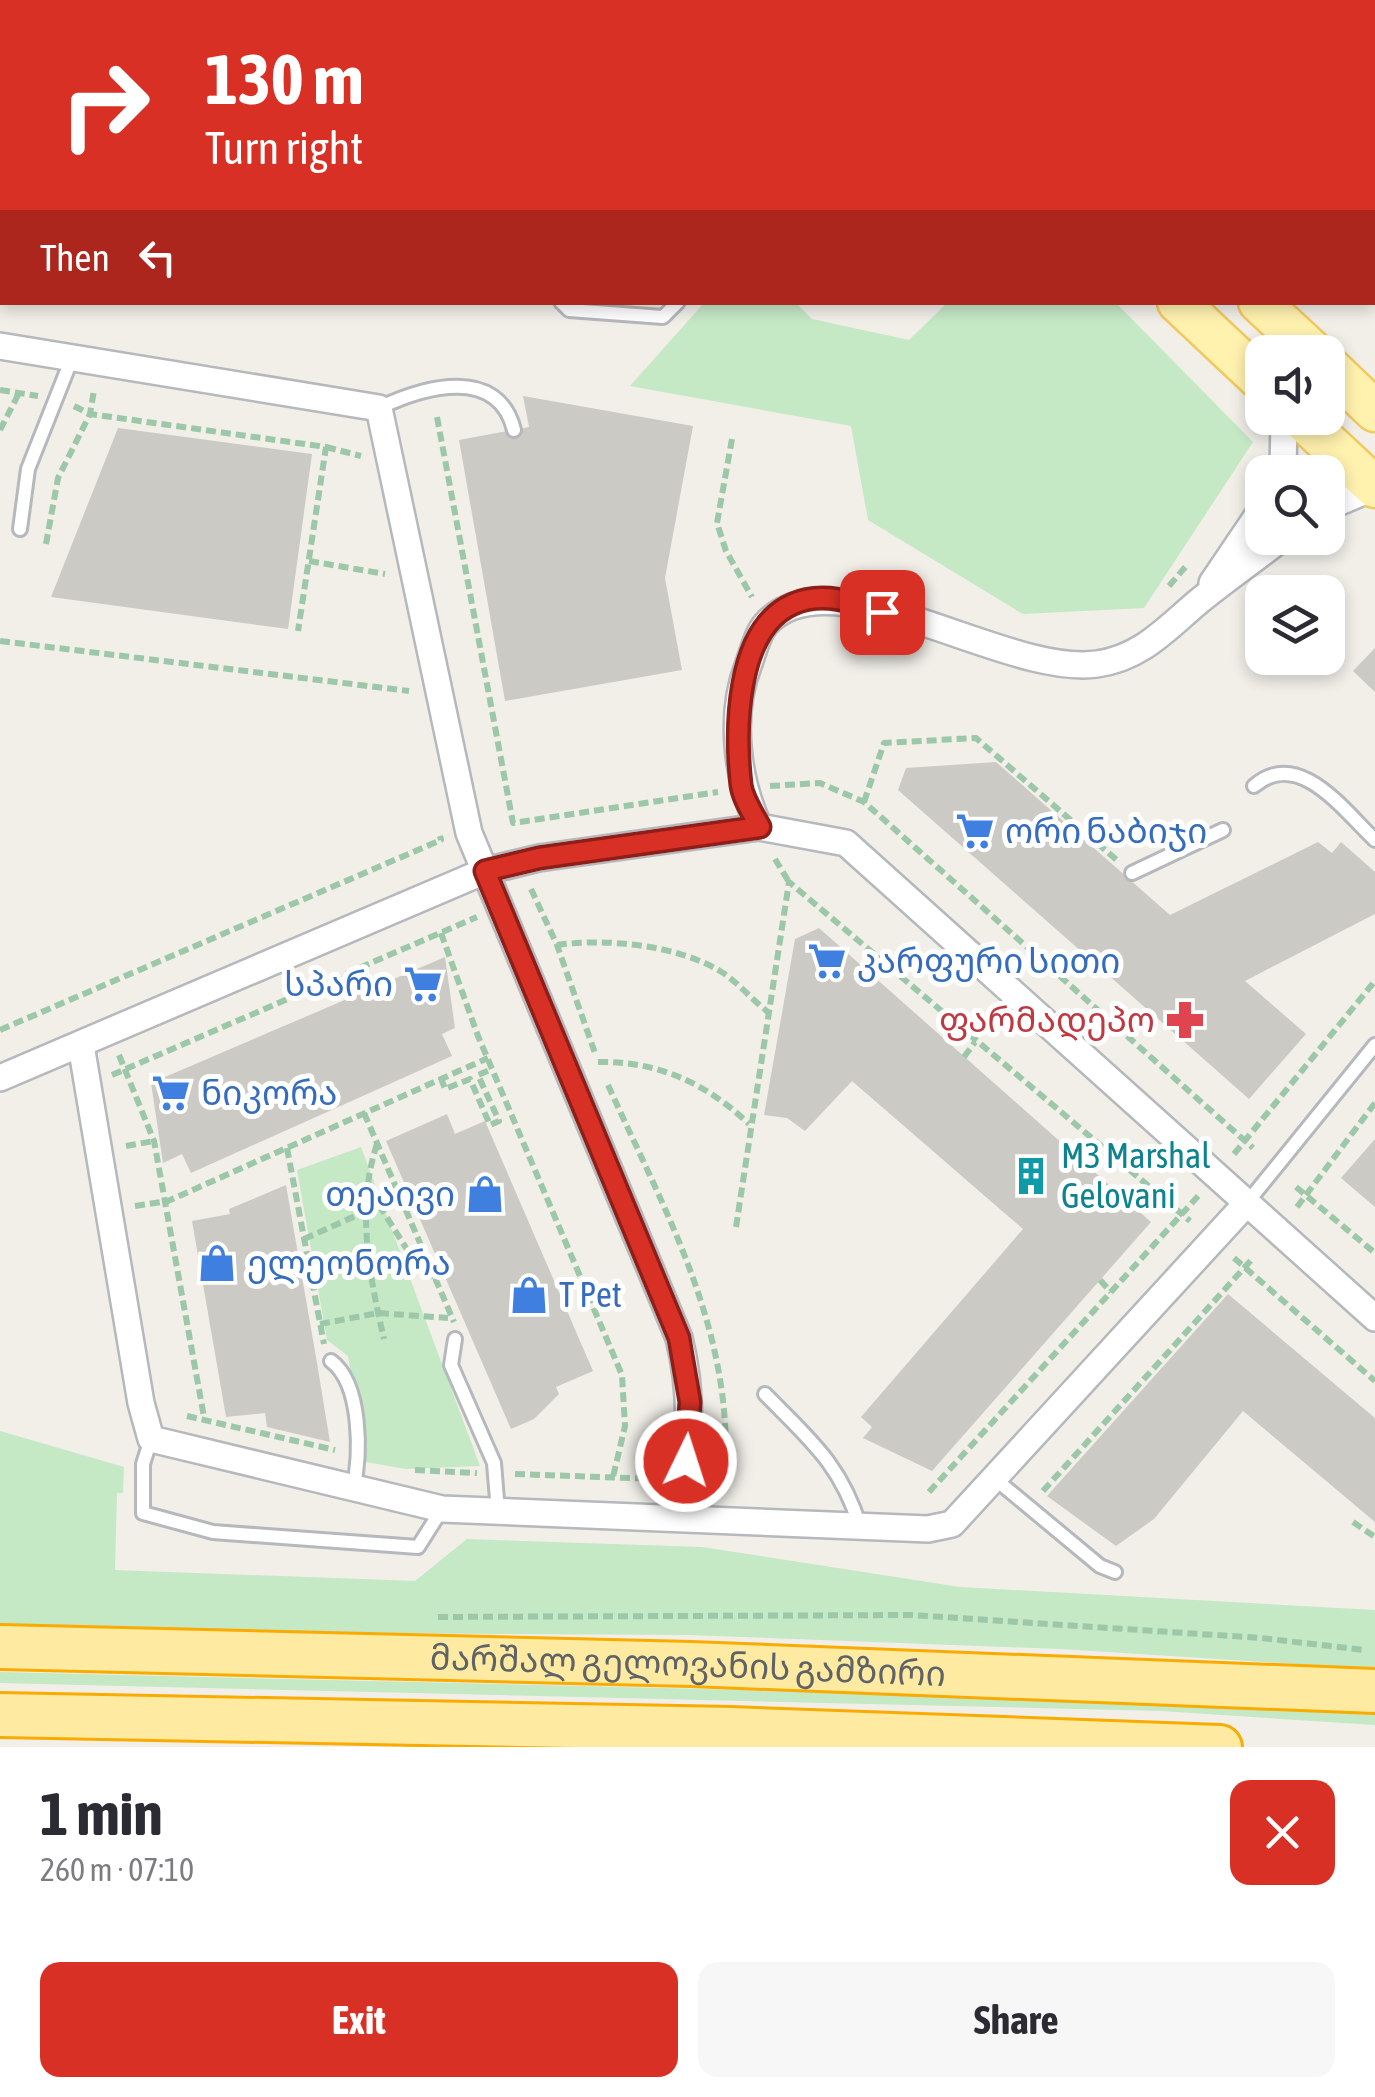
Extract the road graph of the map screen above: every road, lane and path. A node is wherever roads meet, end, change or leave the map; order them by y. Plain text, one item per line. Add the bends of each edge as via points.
1 (565, 305) edge
2 (675, 305) edge
3 (1181, 305) edge
4 (1263, 305) edge
5 (1295, 335) edge
6 (0, 346) edge
7 (72, 358) junction
8 (100, 362) junction
9 (1245, 365) edge
10 (1345, 382) edge
11 (18, 393) dead end
12 (378, 408) junction
13 (1375, 411) edge
14 (90, 414) junction
15 (0, 430) edge
16 (514, 430) dead end
17 (1320, 435) edge
18 (732, 439) dead end
19 (1375, 487) edge
20 (1345, 500) edge
21 (20, 530) dead end
22 (1245, 533) edge
23 (46, 544) dead end
24 (1260, 555) edge
25 (309, 561) junction
26 (1189, 562) dead end
27 (386, 574) dead end
28 (752, 597) dead end
29 (1158, 597) dead end
30 (1197, 603) junction
31 (298, 631) dead end
32 (0, 641) edge
33 (408, 691) dead end
34 (1254, 786) dead end
35 (864, 802) dead end
36 (760, 827) junction
37 (1224, 830) dead end
38 (441, 840) dead end
39 (1375, 840) edge
40 (485, 871) junction
41 (1132, 874) joint
42 (482, 915) dead end
43 (441, 933) junction
44 (557, 945) dead end
45 (1375, 981) edge
46 (768, 1012) junction
47 (0, 1030) edge
48 (975, 1042) junction
49 (81, 1045) junction
50 (1375, 1045) edge
51 (115, 1046) dead end
52 (964, 1057) dead end
53 (488, 1058) junction
54 (598, 1062) dead end
55 (125, 1069) junction
56 (492, 1069) junction
57 (0, 1078) edge
58 (441, 1078) junction
59 (102, 1080) dead end
60 (1375, 1103) edge
61 (364, 1113) junction
62 (750, 1125) junction
63 (377, 1143) junction
64 (287, 1148) junction
65 (1215, 1178) junction
66 (1296, 1187) dead end
67 (400, 1196) junction
68 (1306, 1196) junction
69 (168, 1201) junction
70 (1246, 1204) junction
71 (379, 1205) junction
72 (1297, 1208) dead end
73 (109, 1210) junction
74 (366, 1211) junction
75 (1183, 1214) junction
76 (1190, 1222) dead end
77 (736, 1228) dead end
78 (304, 1239) junction
79 (1375, 1253) edge
80 (1254, 1256) dead end
81 (1233, 1257) dead end
82 (1245, 1266) junction
83 (434, 1274) junction
84 (1100, 1280) dead end
85 (1111, 1292) junction
86 (378, 1314) junction
87 (452, 1318) junction
88 (1375, 1318) edge
89 (320, 1324) junction
90 (457, 1337) joint
91 (384, 1340) dead end
92 (329, 1361) joint
93 (1375, 1381) edge
94 (765, 1394) dead end
95 (204, 1417) junction
96 (148, 1427) junction
97 (342, 1434) dead end
98 (361, 1457) junction
99 (512, 1457) dead end
100 (496, 1474) junction
101 (520, 1474) junction
102 (612, 1477) junction
103 (994, 1478) junction
104 (664, 1479) dead end
105 (353, 1490) junction
106 (928, 1492) dead end
107 (1029, 1507) junction
108 (442, 1509) junction
109 (498, 1512) junction
110 (675, 1516) junction
111 (1353, 1522) dead end
112 (860, 1527) junction
113 (1375, 1537) edge
114 (1115, 1572) dead end
115 (424, 1617) dead end
116 (0, 1647) edge
117 (1375, 1652) edge
118 (1375, 1691) edge
119 (0, 1715) edge
120 (1220, 1747) edge

1 - 2 lane via 664,318
3 - 9 main road
4 - 5 main road
6 - 7 street
7 - 8 street
7 - 21 lane via 28,468
8 - 12 street
8 - 14 path
10 - 13 main road
11 - 15 path
12 - 16 lane via 415,390 472,387 506,406
12 - 40 street via 469,833
14 - 23 path via 58,478
14 - 25 path via 326,447
17 - 19 main road
18 - 28 path via 718,523
19 - 20 street
22 - 30 street
24 - 30 street
25 - 27 path
25 - 31 path
26 - 29 path
30 - 36 street via 1148,646 1122,658 1071,666 848,600 791,604 764,626 739,689 742,788
32 - 33 path
34 - 39 lane via 1272,774 1305,778
35 - 41 path via 884,743 976,738
36 - 40 street
36 - 65 street via 846,844
37 - 41 lane
38 - 47 path
40 - 49 street
40 - 110 street via 679,1338 690,1402
42 - 43 path
43 - 53 path
43 - 55 path
44 - 46 path via 608,943 699,961
45 - 65 path
46 - 48 path via 789,882
46 - 62 path
48 - 52 path
48 - 75 path
49 - 57 street
49 - 73 street
50 - 70 lane
51 - 55 path
53 - 56 path
53 - 58 path
54 - 62 path via 695,1082
55 - 59 path
55 - 69 path via 154,1141
56 - 58 path via 478,1075 499,1121 490,1125 470,1079 446,1090
56 - 102 path via 622,1375 625,1426
58 - 61 path
60 - 68 path
61 - 63 path
61 - 64 path
62 - 77 path
63 - 67 path
63 - 74 path via 365,1178
64 - 69 path
64 - 78 path
65 - 70 street
65 - 75 path
66 - 68 path
67 - 71 path
67 - 83 path
68 - 72 path
68 - 79 path
69 - 73 path
69 - 95 path
70 - 88 street
70 - 103 street
71 - 74 path
71 - 83 path via 425,1278
73 - 96 street
74 - 78 path
74 - 86 path
75 - 76 path
75 - 85 path
78 - 89 path
80 - 82 path
81 - 82 path
82 - 93 path
82 - 107 path
83 - 87 path
84 - 85 path
85 - 106 path
86 - 87 path
86 - 89 path
86 - 91 path
87 - 90 path
89 - 92 path
90 - 100 lane via 450,1365
92 - 98 lane via 346,1378
94 - 112 lane via 832,1463 849,1489
95 - 96 path
95 - 97 path via 345,1453
96 - 105 street
96 - 108 lane via 143,1514 212,1532 418,1547
98 - 100 path via 416,1470
98 - 105 lane
99 - 101 path
100 - 101 path
100 - 109 lane
101 - 102 path
102 - 104 path
103 - 107 lane
103 - 112 street via 952,1524
105 - 108 street
107 - 114 lane
108 - 109 street
109 - 110 street
110 - 112 street
111 - 113 path
115 - 117 path via 912,1615
116 - 118 highway, მარშალ გელოვანის გამზირი
119 - 120 highway, მარშალ გელოვანის გამზირი via 731,1729

